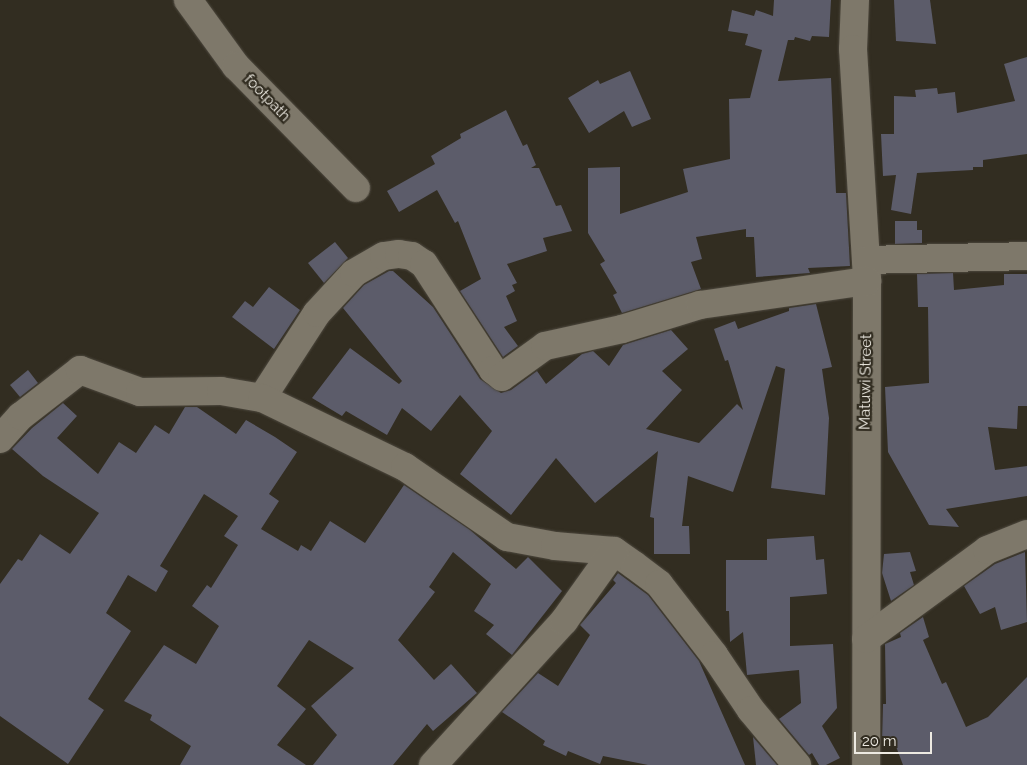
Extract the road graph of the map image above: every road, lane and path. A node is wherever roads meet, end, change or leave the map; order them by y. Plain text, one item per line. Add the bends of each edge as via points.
1 (188, 0) edge
2 (854, 0) edge
3 (356, 188) dead end
4 (1027, 256) edge
5 (866, 271) junction
6 (262, 398) junction
7 (0, 439) edge
8 (1027, 534) edge
9 (614, 551) junction
10 (866, 639) junction
11 (433, 765) edge
12 (797, 765) edge
13 (866, 765) edge

1 - 3 street, footpath via 236,66
2 - 5 street, Matuwi Street via 853,49
4 - 5 street
5 - 6 street via 700,306 622,329 545,346 502,377 493,370 424,264 412,256 399,254 370,262 354,273 317,313
5 - 10 street, Matuwi Street
6 - 7 street via 221,391 140,392 80,370 21,416
6 - 9 street via 405,467 507,536 555,546
8 - 10 street via 987,550
9 - 11 street via 564,621
9 - 12 street via 659,584 714,655 751,710
10 - 13 street, Matuwi Street

